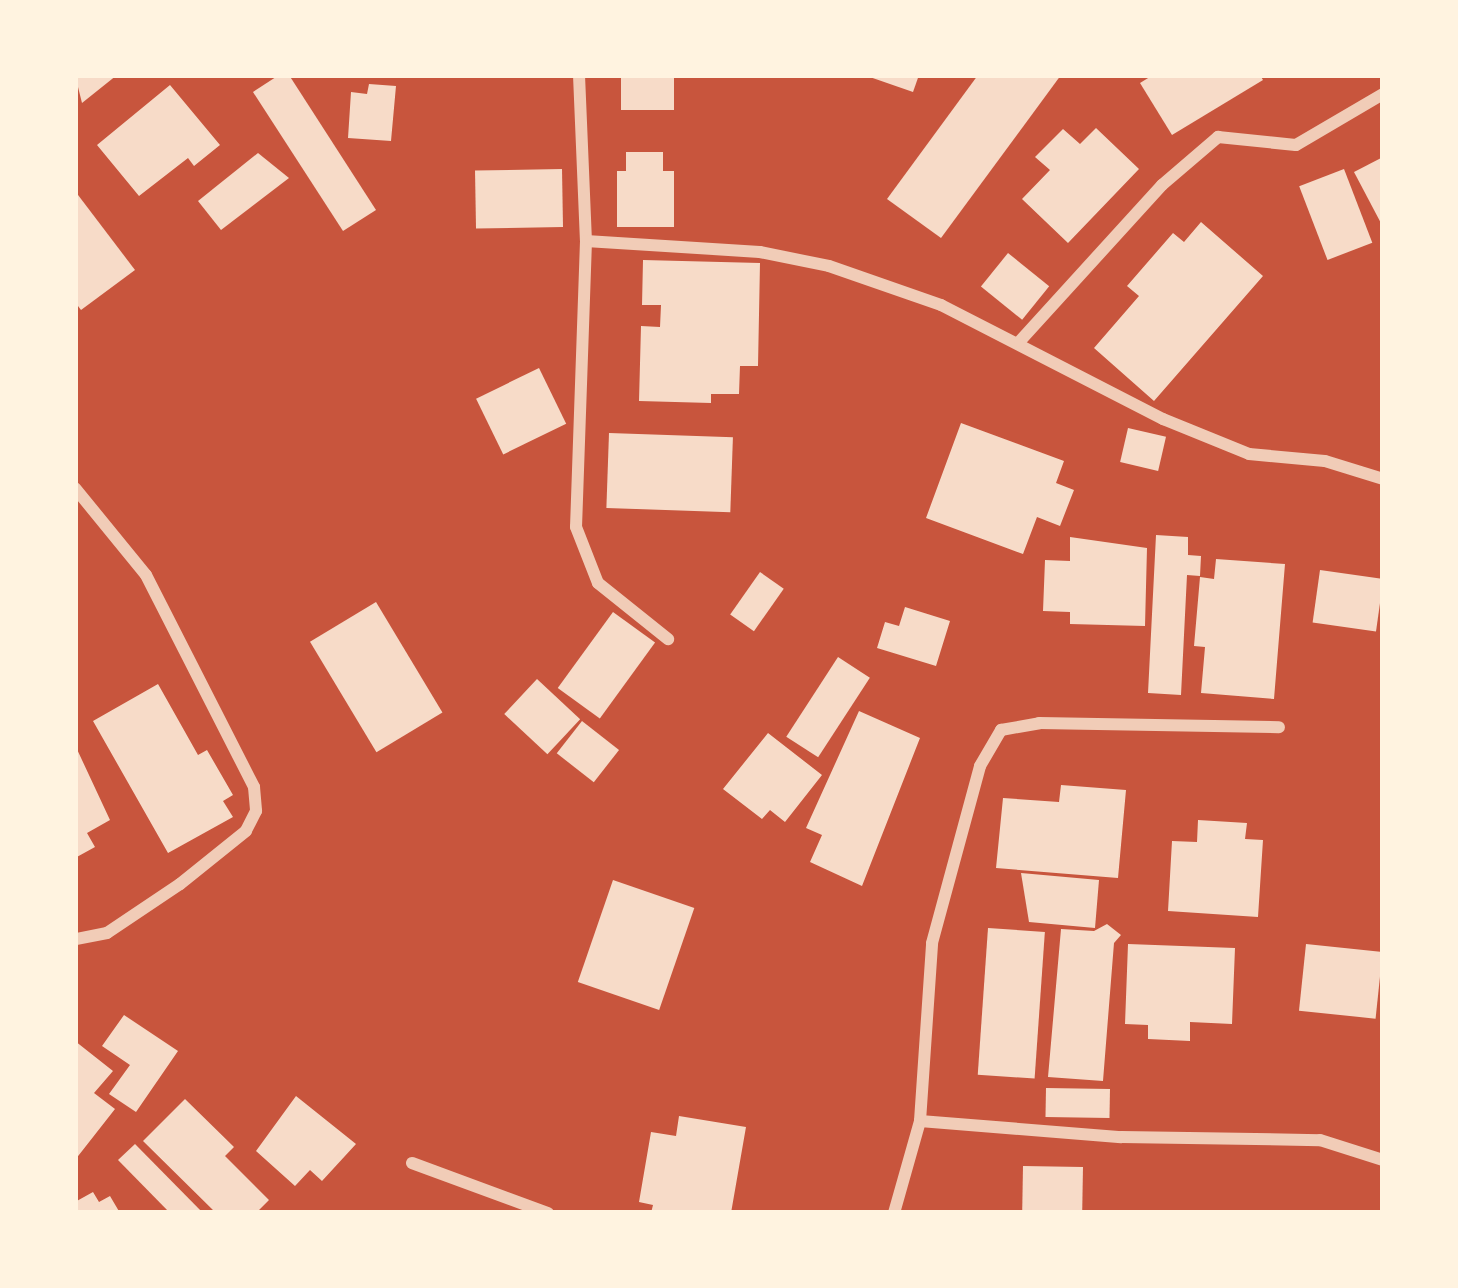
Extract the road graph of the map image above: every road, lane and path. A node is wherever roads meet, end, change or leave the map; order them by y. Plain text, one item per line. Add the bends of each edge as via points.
1 (579, 75) edge
2 (1383, 94) edge
3 (586, 241) junction
4 (1020, 341) junction
5 (1383, 479) edge
6 (75, 488) edge
7 (668, 639) dead end
8 (1279, 727) dead end
9 (75, 939) edge
10 (920, 1121) junction
11 (1383, 1160) edge
12 (412, 1163) dead end
13 (548, 1213) edge
14 (894, 1213) edge

1 - 3 street
2 - 4 street via 1296,145 1218,137 1162,185
3 - 4 street via 760,252 829,266
3 - 7 street via 576,527 598,583
4 - 5 street via 1163,419 1249,454 1325,461
6 - 9 street via 146,575 254,787 256,812 246,831 179,884 106,933
8 - 10 street via 1040,723 1001,730 980,766 932,943
10 - 11 street via 1080,1135 1319,1140
10 - 14 street
12 - 13 street

